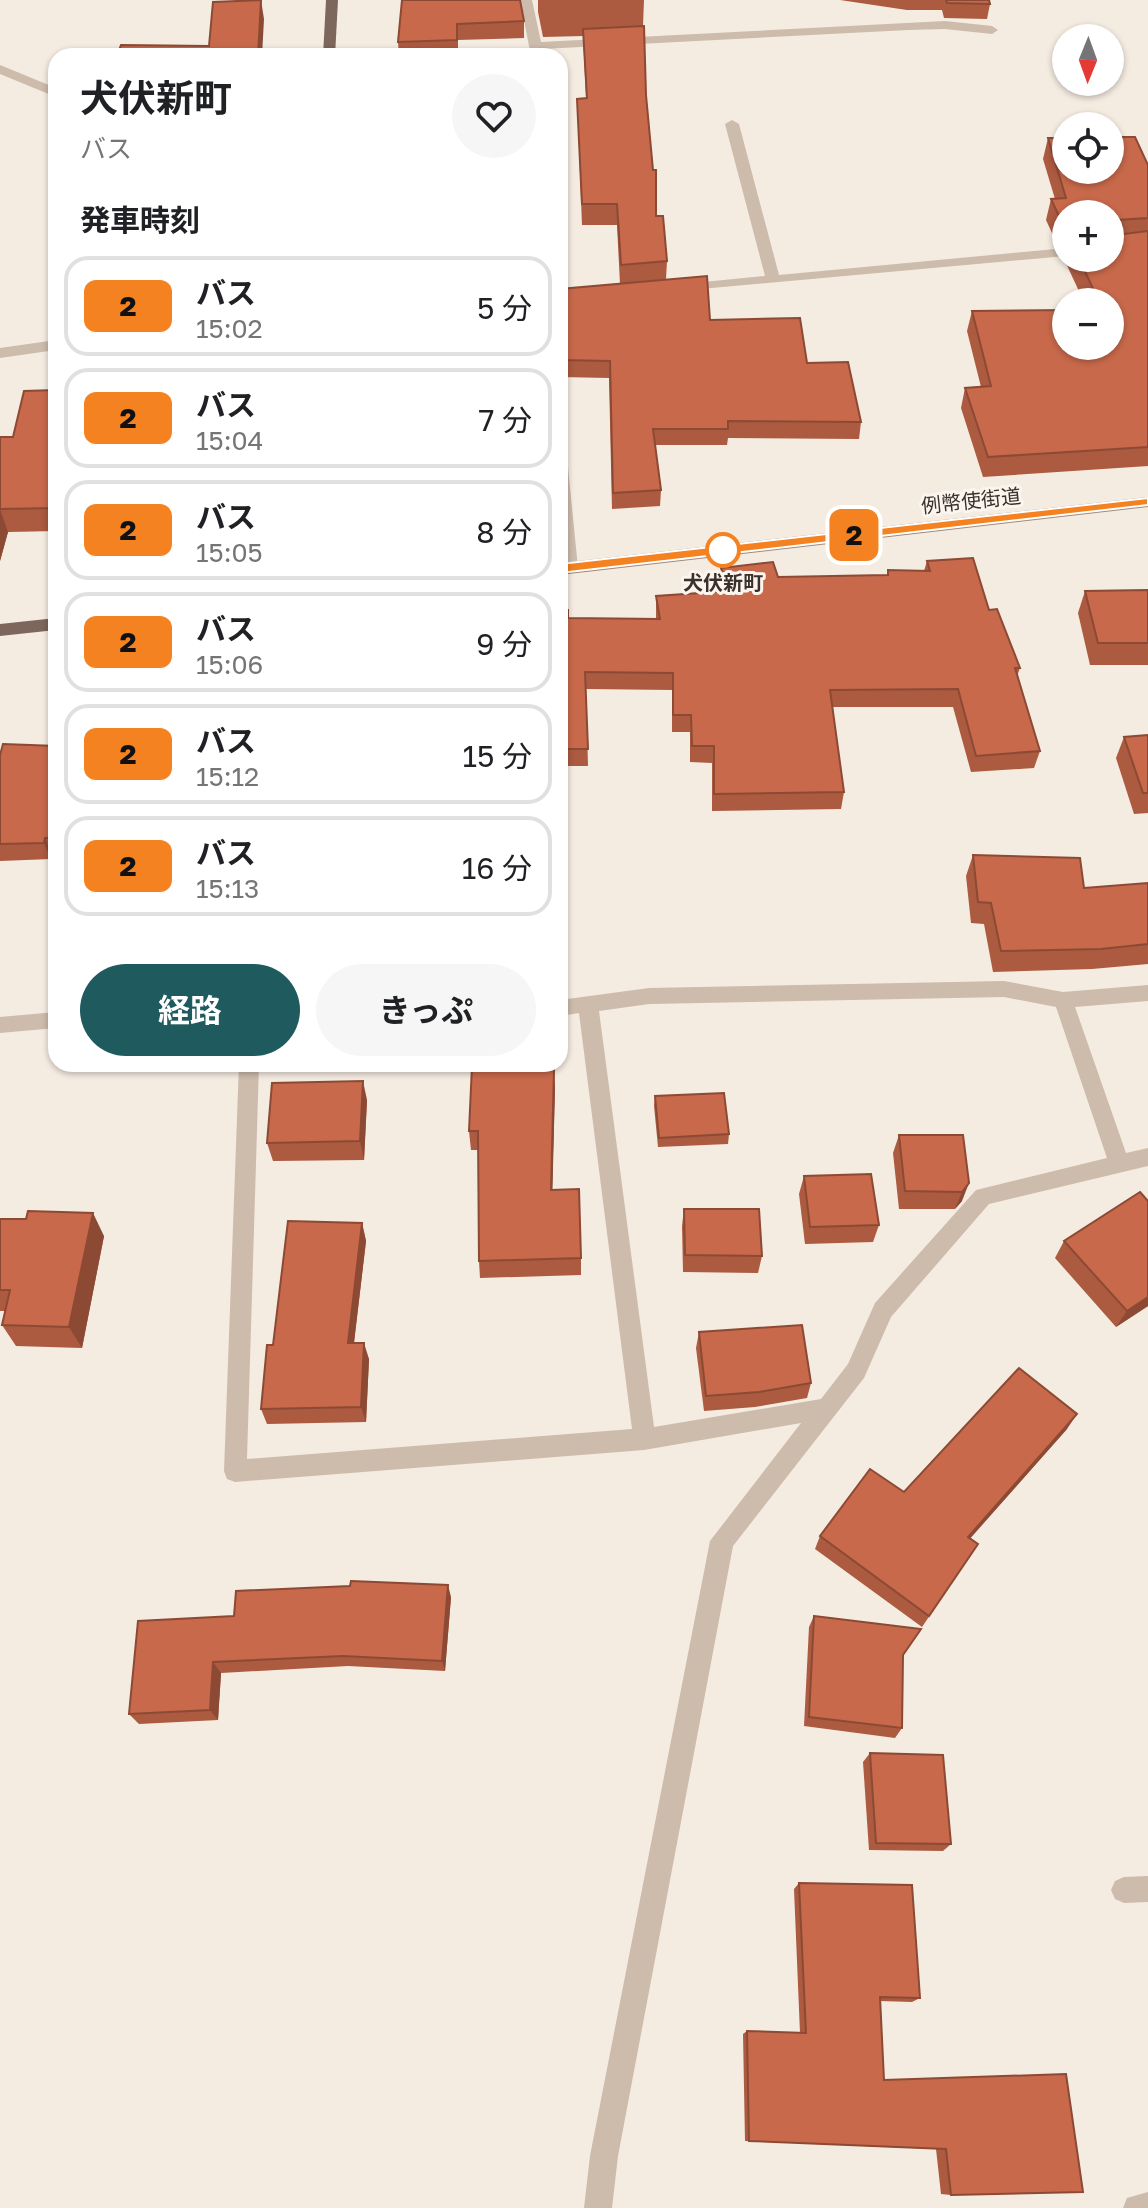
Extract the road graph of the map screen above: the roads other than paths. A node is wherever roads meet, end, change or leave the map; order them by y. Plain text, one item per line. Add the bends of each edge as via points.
1 (332, 0) edge
2 (526, 0) edge
3 (992, 30) dead end
4 (329, 48) edge
5 (534, 48) edge
6 (568, 49) edge
7 (0, 69) edge
8 (48, 90) edge
9 (732, 124) dead end
10 (1052, 253) edge
11 (773, 279) junction
12 (667, 289) edge
13 (48, 346) edge
14 (0, 353) edge
15 (1148, 502) edge
16 (568, 568) edge
17 (48, 625) edge
18 (0, 630) edge
19 (1148, 993) edge
20 (1063, 1000) junction
21 (588, 1004) junction
22 (568, 1007) edge
23 (48, 1021) edge
24 (0, 1025) edge
25 (249, 1072) edge
26 (1148, 1157) edge
27 (1120, 1165) junction
28 (827, 1408) junction
29 (644, 1439) junction
30 (1148, 2206) edge
31 (598, 2208) edge
32 (1137, 2208) edge

1 - 4 main road
2 - 5 street
3 - 6 street via 908,26
7 - 8 street
9 - 11 street
10 - 11 street
11 - 12 street
13 - 14 street
15 - 16 main road, 例幣使街道
17 - 18 main road
19 - 20 street
20 - 21 street via 1004,989 649,996
20 - 27 street
21 - 22 street
21 - 29 street
23 - 24 street
25 - 29 street via 235,1471
26 - 27 street
27 - 28 street via 983,1196 883,1310 856,1371
28 - 29 street
28 - 31 street via 722,1541
30 - 32 street

